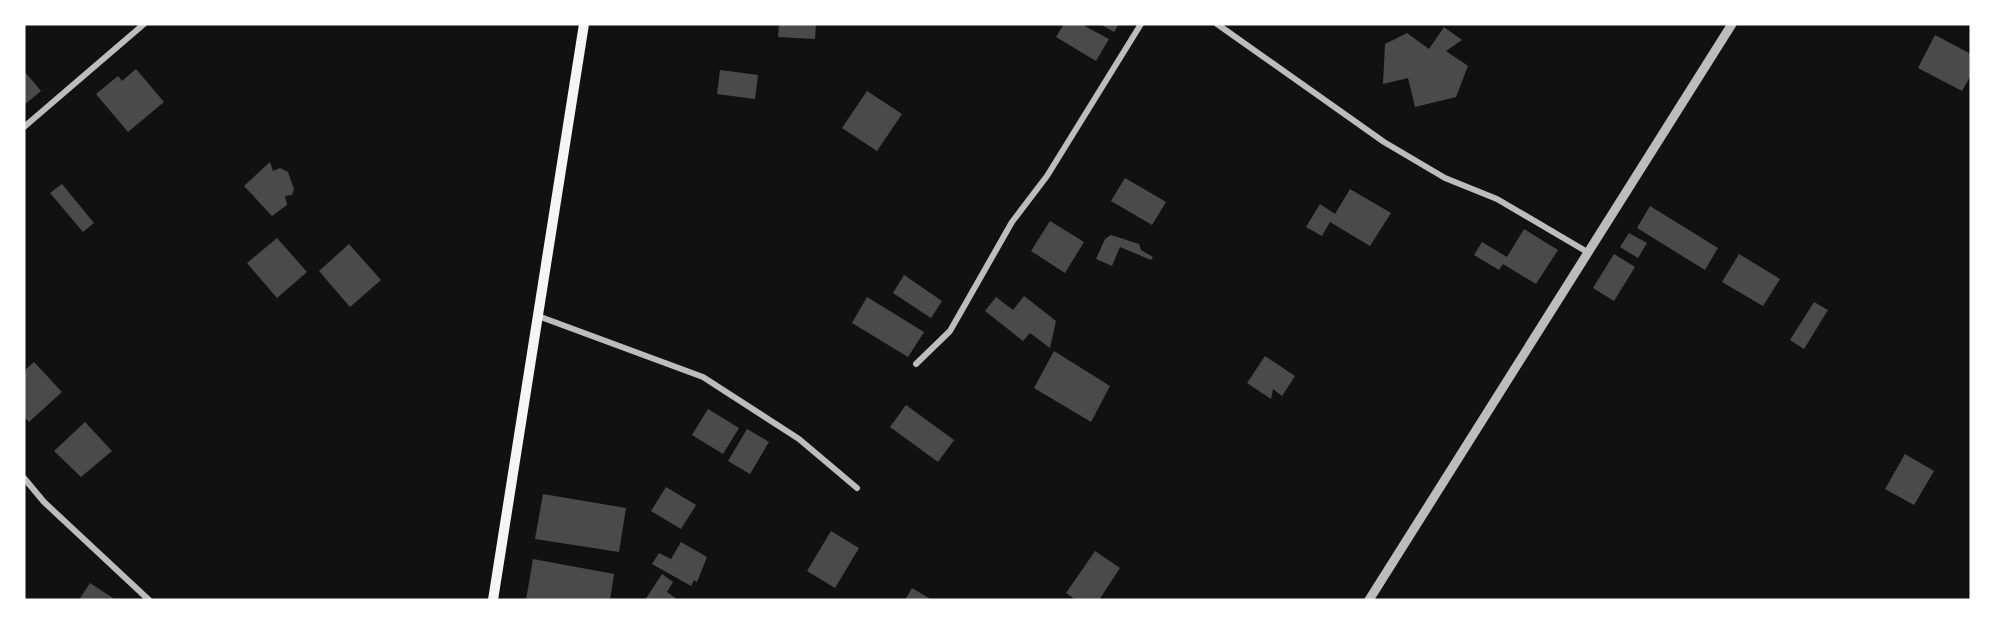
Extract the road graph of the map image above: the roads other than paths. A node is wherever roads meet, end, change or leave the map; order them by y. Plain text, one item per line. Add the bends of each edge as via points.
1 (144, 24) edge
2 (584, 24) edge
3 (1141, 24) edge
4 (1217, 24) edge
5 (1732, 24) edge
6 (24, 127) edge
7 (1589, 253) junction
8 (538, 316) junction
9 (916, 364) dead end
10 (24, 478) edge
11 (857, 488) dead end
12 (149, 600) edge
13 (493, 600) edge
14 (1369, 600) edge

1 - 6 street
2 - 8 main road
3 - 9 street via 1047,176 1012,222 950,331
4 - 7 street via 1384,142 1445,178 1497,199
5 - 7 street
7 - 14 street
8 - 11 street via 703,377 799,439
8 - 13 main road
10 - 12 street via 44,502

